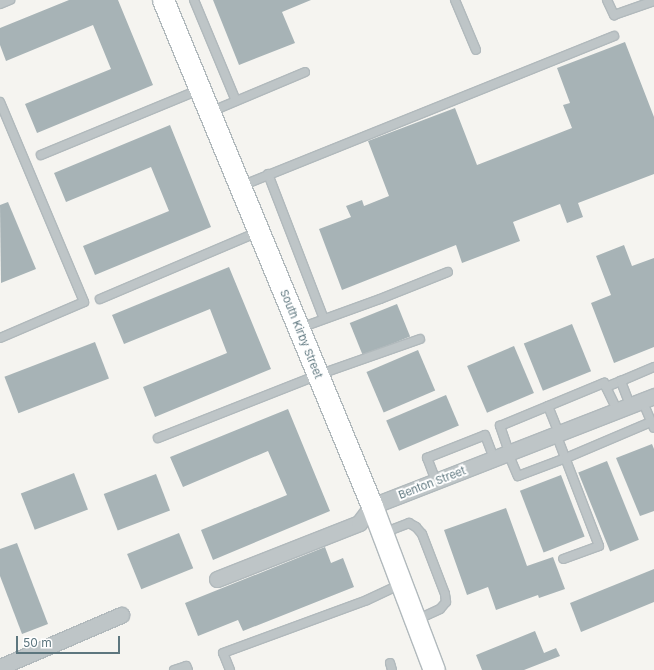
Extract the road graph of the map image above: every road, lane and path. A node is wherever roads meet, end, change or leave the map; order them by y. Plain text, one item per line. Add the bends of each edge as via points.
1 (10, 0) edge
2 (163, 0) edge
3 (194, 0) edge
4 (455, 0) edge
5 (607, 0) edge
6 (654, 1) edge
7 (0, 4) edge
8 (614, 36) dead end
9 (476, 50) dead end
10 (305, 72) dead end
11 (200, 89) junction
12 (236, 101) junction
13 (0, 102) edge
14 (209, 112) junction
15 (41, 155) dead end
16 (268, 174) junction
17 (240, 186) junction
18 (259, 231) junction
19 (448, 272) dead end
20 (100, 299) dead end
21 (324, 319) junction
22 (300, 328) junction
23 (0, 338) edge
24 (420, 339) dead end
25 (654, 367) edge
26 (318, 375) junction
27 (621, 381) junction
28 (606, 387) junction
29 (636, 403) edge
30 (548, 406) junction
31 (653, 425) edge
32 (558, 433) junction
33 (158, 438) dead end
34 (504, 454) junction
35 (566, 458) junction
36 (436, 481) junction
37 (372, 506) junction
38 (383, 533) junction
39 (563, 559) dead end
40 (216, 579) dead end
41 (402, 584) junction
42 (122, 615) dead end
43 (415, 620) junction
44 (0, 667) edge
45 (174, 670) edge
46 (188, 670) edge
47 (230, 670) edge
48 (434, 670) edge

1 - 7 lane
2 - 11 street, South Kirby Street
3 - 12 lane
4 - 9 lane
5 - 6 lane via 614,15
8 - 16 lane
10 - 12 lane
11 - 14 street, South Kirby Street
11 - 15 lane
12 - 14 lane
13 - 23 lane via 84,302
14 - 17 street, South Kirby Street
16 - 17 lane
16 - 21 lane
17 - 18 street, South Kirby Street
18 - 20 lane
18 - 22 street, South Kirby Street
19 - 21 lane
21 - 22 lane
22 - 26 street, South Kirby Street
24 - 26 lane
25 - 27 lane
26 - 33 lane
26 - 37 street, South Kirby Street
27 - 28 lane
27 - 29 lane
28 - 29 lane
28 - 30 lane via 604,383
29 - 31 lane
29 - 32 street, Benton Street
30 - 32 lane
30 - 34 lane via 500,426
31 - 35 lane
32 - 34 street, Benton Street
32 - 35 lane
34 - 35 lane via 518,476
34 - 36 street, Benton Street
34 - 36 lane via 485,435 427,458
35 - 39 lane via 599,546
36 - 37 street, Benton Street
37 - 38 street, South Kirby Street
37 - 40 street via 359,523
38 - 41 street, South Kirby Street
38 - 43 lane via 409,523 416,527 422,534 442,586 446,602 440,609
41 - 43 street, South Kirby Street
41 - 47 lane via 367,600 223,653
42 - 44 street
43 - 48 street, South Kirby Street
45 - 46 lane via 186,666

